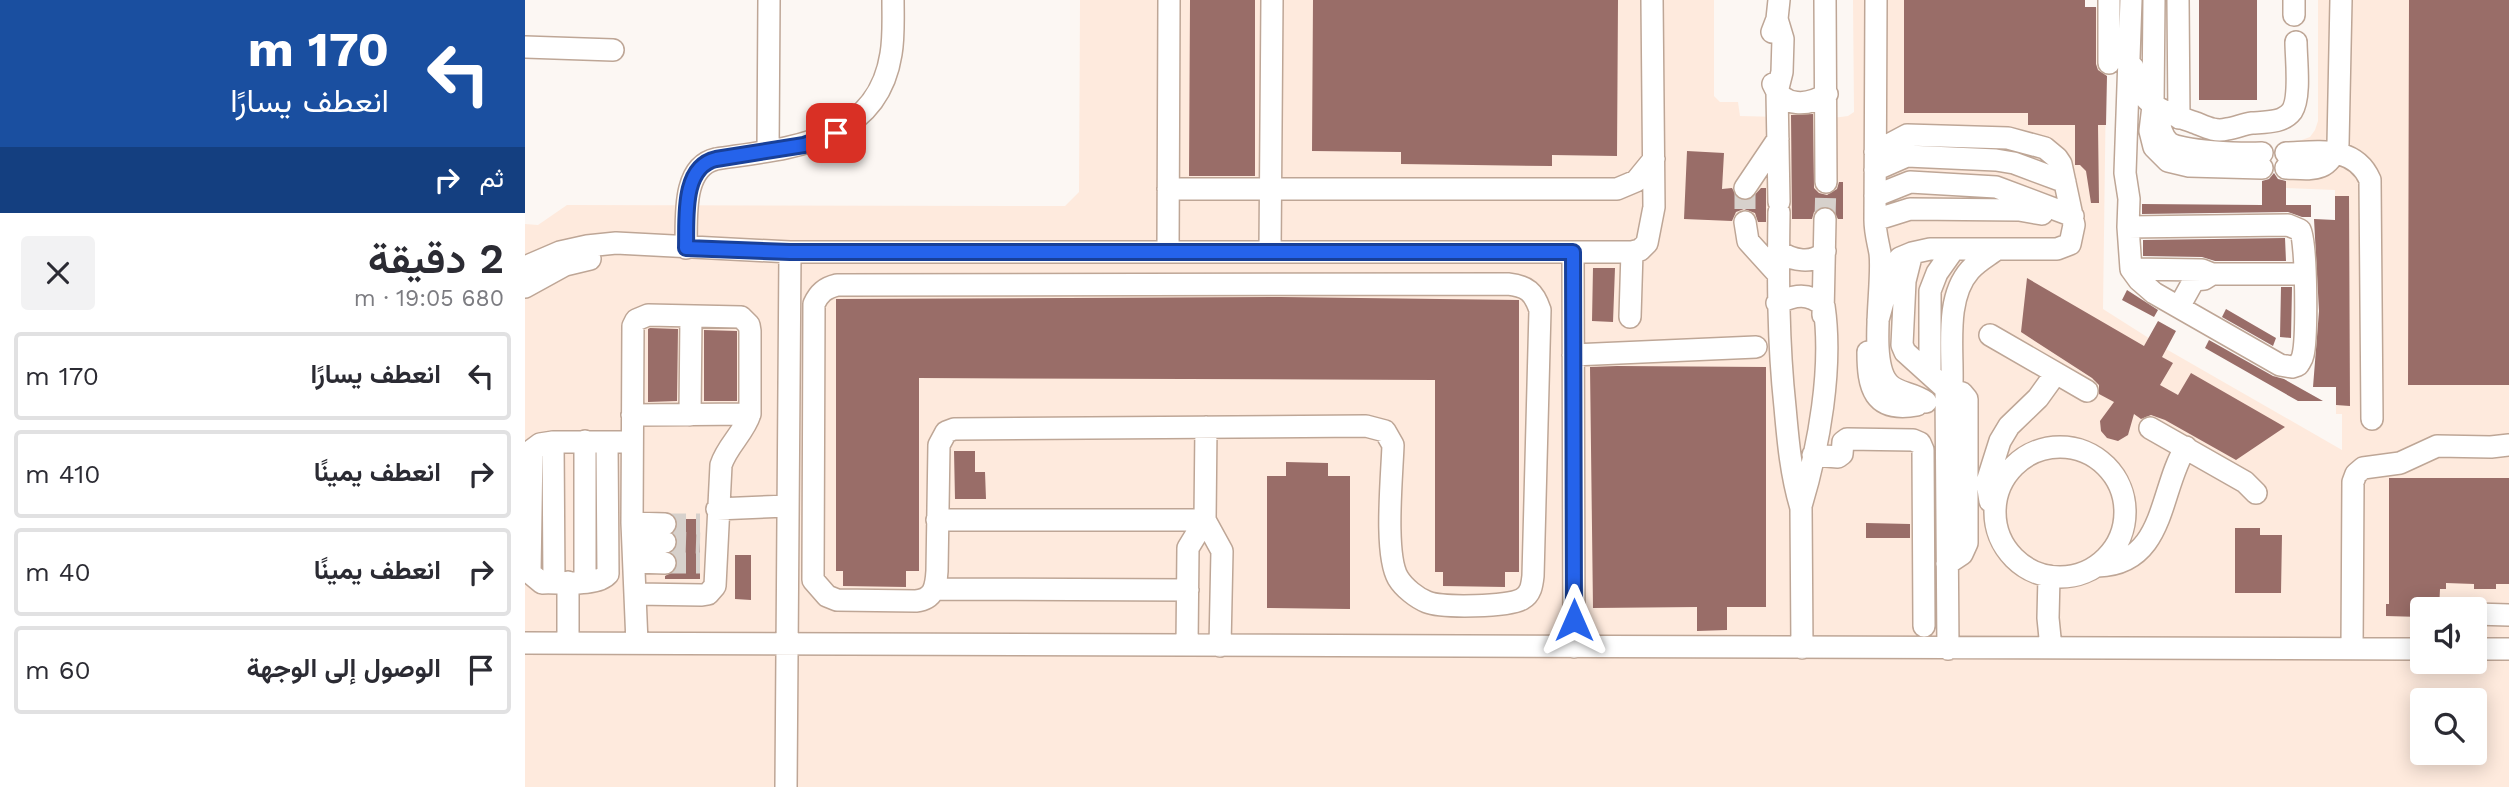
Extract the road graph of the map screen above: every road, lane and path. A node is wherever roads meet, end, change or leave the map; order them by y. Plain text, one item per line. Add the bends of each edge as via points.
1 (769, 0) edge
2 (893, 0) edge
3 (1169, 0) edge
4 (1272, 0) edge
5 (1652, 0) edge
6 (1825, 0) edge
7 (1875, 0) edge
8 (2109, 0) edge
9 (2131, 0) edge
10 (2154, 0) edge
11 (2178, 0) edge
12 (2341, 0) edge
13 (1778, 10) edge
14 (2130, 41) junction
15 (2296, 42) dead end
16 (525, 47) edge
17 (613, 50) dead end
18 (2109, 63) dead end
19 (1777, 92) junction
20 (1827, 94) junction
21 (2153, 106) junction
22 (1873, 120) junction
23 (2187, 121) junction
24 (1907, 135) junction
25 (1778, 139) junction
26 (768, 151) junction
27 (2335, 152) junction
28 (1654, 159) junction
29 (1875, 161) junction
30 (2286, 161) dead end
31 (1826, 181) tunnel mouth
32 (2066, 181) junction
33 (1754, 182) tunnel mouth
34 (1270, 188) junction
35 (1617, 188) junction
36 (1168, 189) junction
37 (1875, 195) junction
38 (1766, 216) junction
39 (1825, 219) tunnel mouth
40 (1651, 220) junction
41 (2074, 220) junction
42 (1875, 226) junction
43 (2128, 227) junction
44 (686, 248) junction
45 (1965, 249) junction
46 (1997, 249) junction
47 (1168, 251) junction
48 (1270, 251) junction
49 (1825, 251) junction
50 (1921, 251) junction
51 (790, 252) junction
52 (1573, 252) junction
53 (1632, 252) junction
54 (1770, 261) junction
55 (525, 267) edge
56 (2131, 269) junction
57 (2212, 274) junction
58 (2305, 274) junction
59 (525, 287) edge
60 (1777, 303) junction
61 (1824, 306) junction
62 (2179, 307) junction
63 (691, 316) junction
64 (1630, 317) dead end
65 (1878, 320) junction
66 (1990, 335) dead end
67 (1756, 348) dead end
68 (1573, 355) junction
69 (2056, 373) junction
70 (1934, 386) junction
71 (2088, 391) dead end
72 (750, 414) junction
73 (632, 415) junction
74 (690, 415) junction
75 (2372, 419) dead end
76 (1206, 427) junction
77 (2150, 428) dead end
78 (585, 442) junction
79 (607, 442) junction
80 (632, 442) junction
81 (2509, 444) edge
82 (2186, 447) junction
83 (1813, 455) junction
84 (2256, 493) dead end
85 (787, 506) junction
86 (1801, 508) junction
87 (1994, 512) junction
88 (937, 520) junction
89 (1205, 520) junction
90 (709, 538) junction
91 (633, 542) junction
92 (2096, 566) junction
93 (2049, 576) junction
94 (569, 582) junction
95 (935, 589) junction
96 (1188, 590) junction
97 (636, 594) junction
98 (2487, 614) edge
99 (2509, 615) edge
100 (1924, 626) dead end
101 (525, 643) edge
102 (568, 643) junction
103 (637, 643) junction
104 (786, 643) junction
105 (1187, 645) junction
106 (1220, 646) junction
107 (1574, 647) junction
108 (1802, 648) junction
109 (2051, 648) junction
110 (1948, 649) junction
111 (2352, 649) junction
112 (2410, 649) edge
113 (2487, 649) edge
114 (2509, 649) edge
115 (786, 787) edge

1 - 26 lane
2 - 26 lane via 888,69 868,106 836,133
3 - 36 lane
4 - 34 lane
5 - 28 lane
6 - 20 lane
7 - 22 lane
8 - 18 lane
9 - 14 lane
10 - 21 lane
11 - 23 lane
12 - 27 lane via 2340,125
13 - 19 lane via 1783,39
14 - 21 lane via 2136,86
14 - 43 lane via 2125,173
15 - 23 lane via 2296,99 2291,112 2280,120 2240,124 2228,119
16 - 17 lane
19 - 20 lane via 1794,103 1815,102
19 - 25 lane
20 - 31 lane
21 - 21 lane via 2150,131 2154,147 2168,161 2199,166 2258,158 2172,145 2162,134
21 - 23 lane
22 - 24 lane
22 - 29 lane
24 - 29 lane
24 - 32 lane via 2026,142 2057,158
25 - 33 lane
25 - 38 lane
26 - 44 lane via 710,161 698,168 688,206
27 - 30 lane via 2330,161 2313,169
27 - 75 lane via 2357,162 2371,185
28 - 35 lane via 1636,181
28 - 40 lane
29 - 32 lane via 1907,156 1996,160
29 - 37 lane
32 - 41 lane
34 - 35 lane
34 - 36 lane
34 - 48 lane
35 - 40 lane via 1640,200
36 - 47 lane
37 - 41 lane via 1910,182 1996,187
37 - 42 lane
38 - 54 lane
38 - 54 lane via 1747,238
39 - 49 lane
40 - 53 lane via 1647,243
41 - 42 lane via 1997,209 1910,209
41 - 46 lane via 2072,239 2065,247
42 - 65 lane via 1880,254
42 - 70 lane via 1870,254 1870,387 1879,399 1915,407
43 - 56 lane
43 - 58 lane via 2294,227 2303,234
44 - 51 lane
44 - 55 lane via 616,243 587,246
44 - 59 lane via 565,265
45 - 46 lane
45 - 50 lane
45 - 70 lane via 1945,291
46 - 70 lane via 1969,271 1959,289 1953,315 1952,383
47 - 48 lane
47 - 51 lane
48 - 52 lane
49 - 54 lane via 1817,258
49 - 61 lane
50 - 65 lane via 1900,258 1893,266
50 - 70 lane via 1905,281 1902,345
51 - 85 lane
52 - 53 lane
52 - 68 lane
53 - 64 lane
54 - 60 lane
56 - 57 lane
56 - 62 lane via 2146,287
57 - 58 lane
57 - 62 lane via 2193,280
58 - 62 lane via 2304,352 2292,367 2280,365
60 - 61 lane via 1801,295
60 - 86 lane via 1787,435
61 - 83 lane via 1828,360
63 - 72 lane via 741,317 749,326
63 - 73 lane via 648,315 636,320
63 - 74 lane
65 - 70 lane via 1883,377 1897,391 1914,393
66 - 69 lane
67 - 68 lane
68 - 107 lane
69 - 71 lane
69 - 87 lane via 2000,441 1987,482
70 - 110 lane via 1947,564
72 - 74 lane
72 - 90 lane via 723,457
73 - 74 lane
73 - 80 lane
76 - 88 lane via 954,429 946,432 939,445
76 - 89 lane
76 - 95 lane via 1366,426 1385,431 1392,445 1391,554 1398,578 1427,602 1440,605 1509,604 1528,595 1532,586 1540,310 1536,296 1520,285 828,287 814,304 813,580 837,600 925,600
77 - 82 lane
78 - 79 lane
78 - 94 lane
78 - 94 lane via 553,442
79 - 80 lane
79 - 94 lane via 608,574 601,581
80 - 91 lane
81 - 111 lane via 2437,446 2407,461 2368,466 2356,474
82 - 84 lane via 2245,481
82 - 92 lane via 2173,472 2160,521 2148,540 2121,562
83 - 86 lane
83 - 100 lane via 1838,457 1847,439 1913,440 1922,447
85 - 90 lane
85 - 104 lane
86 - 108 lane
87 - 92 lane via 1999,486 2022,458 2056,447 2091,455 2117,481 2125,516 2113,550
87 - 93 lane via 2005,549 2024,567
88 - 89 lane
88 - 95 lane
89 - 96 lane via 1188,548
89 - 106 lane via 1222,551
90 - 97 lane via 715,586 708,594
91 - 91 lane via 665,543
91 - 97 lane
92 - 93 lane via 2073,576
93 - 109 lane
94 - 102 lane
95 - 96 lane
96 - 105 lane
97 - 103 lane
98 - 99 lane
101 - 102 lane
102 - 103 lane
103 - 104 lane
104 - 105 lane
104 - 115 lane
105 - 106 lane
106 - 107 lane
107 - 108 lane
108 - 110 lane
109 - 110 lane
109 - 111 lane
111 - 112 lane
113 - 114 lane

